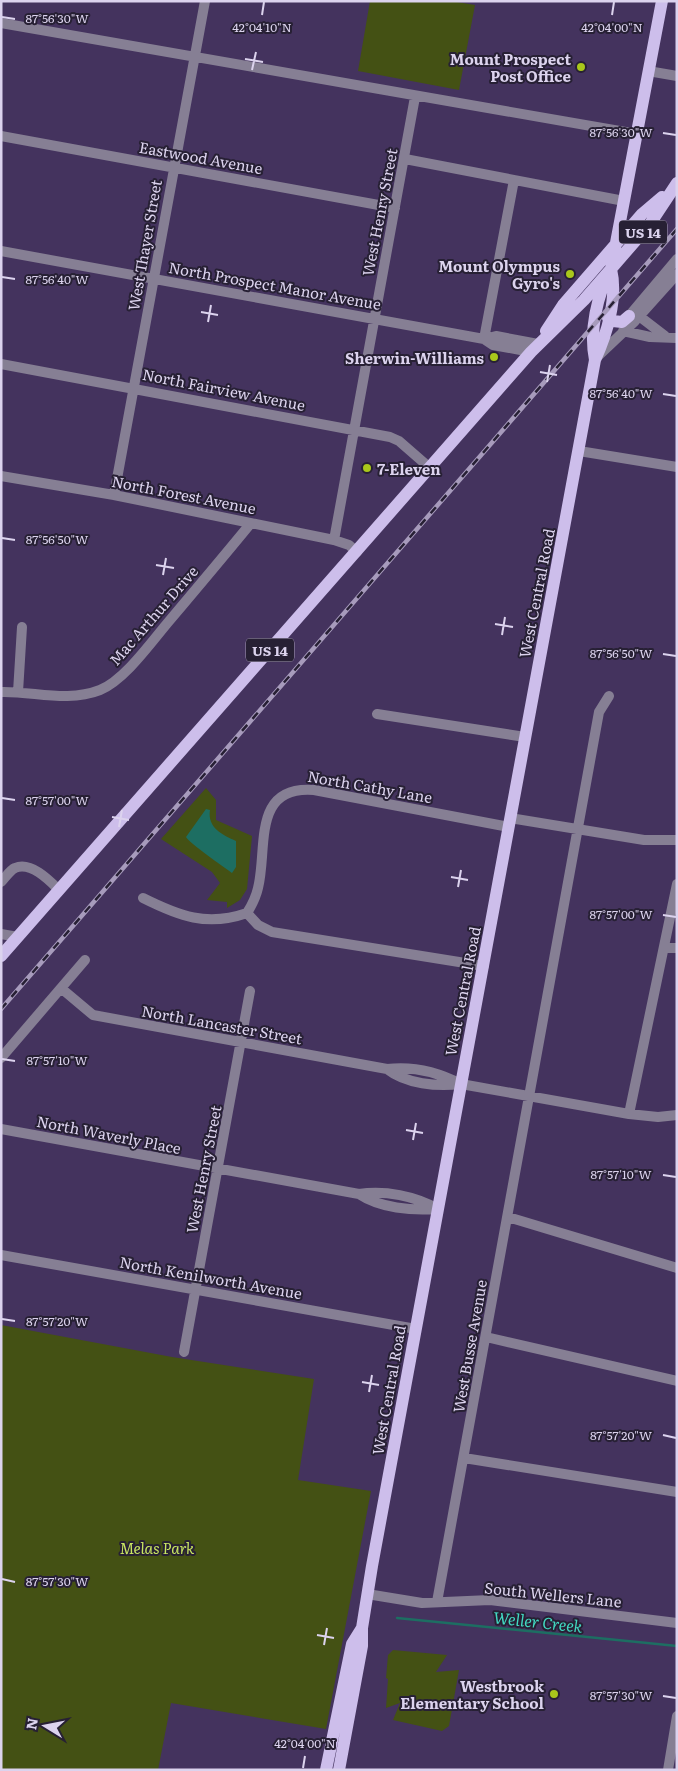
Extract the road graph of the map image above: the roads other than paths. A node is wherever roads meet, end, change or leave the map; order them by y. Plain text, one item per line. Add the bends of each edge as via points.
1 (205, 1) edge
2 (662, 1) edge
3 (1, 23) edge
4 (195, 58) junction
5 (648, 71) junction
6 (677, 76) edge
7 (415, 97) junction
8 (637, 134) junction
9 (1, 136) edge
10 (405, 159) junction
11 (174, 167) junction
12 (514, 180) junction
13 (673, 187) edge
14 (624, 200) junction
15 (395, 208) junction
16 (615, 245) junction
17 (1, 251) edge
18 (677, 259) edge
19 (611, 269) junction
20 (677, 274) edge
21 (153, 278) junction
22 (584, 300) junction
23 (598, 308) junction
24 (634, 316) junction
25 (608, 318) junction
26 (374, 319) junction
27 (623, 331) junction
28 (665, 336) junction
29 (677, 338) edge
30 (484, 339) junction
31 (534, 348) junction
32 (595, 360) junction
33 (1, 364) edge
34 (133, 388) junction
35 (354, 429) junction
36 (578, 451) junction
37 (677, 467) edge
38 (430, 468) junction
39 (1, 476) edge
40 (114, 495) junction
41 (251, 524) junction
42 (334, 540) junction
43 (357, 552) junction
44 (22, 627) dead end
45 (1, 692) edge
46 (18, 692) junction
47 (609, 696) dead end
48 (378, 714) dead end
49 (525, 736) junction
50 (510, 822) junction
51 (578, 829) junction
52 (677, 840) edge
53 (1, 882) edge
54 (677, 884) edge
55 (59, 890) junction
56 (143, 898) dead end
57 (247, 913) junction
58 (1, 934) edge
59 (18, 937) junction
60 (664, 948) junction
61 (677, 948) edge
62 (1, 956) edge
63 (85, 960) dead end
64 (484, 966) junction
65 (62, 989) junction
66 (250, 991) dead end
67 (241, 1043) junction
68 (1, 1058) edge
69 (461, 1084) junction
70 (530, 1096) junction
71 (629, 1114) junction
72 (677, 1115) edge
73 (1, 1129) edge
74 (218, 1170) junction
75 (438, 1208) junction
76 (508, 1216) junction
77 (1, 1255) edge
78 (677, 1268) edge
79 (195, 1290) junction
80 (416, 1329) junction
81 (486, 1338) junction
82 (184, 1352) dead end
83 (677, 1381) edge
84 (464, 1458) junction
85 (677, 1492) edge
86 (367, 1594) junction
87 (437, 1602) junction
88 (677, 1623) edge
89 (362, 1628) junction
90 (677, 1716) edge
91 (326, 1770) edge
92 (339, 1770) edge
93 (668, 1770) edge

1 - 4 street, West Thayer Street
2 - 5 main road, West Central Road
3 - 4 street
4 - 7 street
4 - 11 street, West Thayer Street
5 - 6 street
5 - 8 main road, West Central Road
7 - 8 street
7 - 10 street, West Henry Street
8 - 14 main road, West Central Road
9 - 11 street, Eastwood Avenue
10 - 12 street
10 - 15 street, West Henry Street
11 - 15 street, Eastwood Avenue
11 - 21 street, West Thayer Street
12 - 14 street
12 - 30 street
13 - 16 main road, US 14 via 642,214
13 - 19 main road, US 14 via 650,224
14 - 16 main road, West Central Road
15 - 26 street, West Henry Street
16 - 19 main road, West Central Road
16 - 31 main road, US 14 via 563,305
17 - 21 street, North Prospect Manor Avenue
18 - 24 street
19 - 22 main road, US 14
19 - 23 main road, West Central Road via 602,287
19 - 25 main road, West Central Road via 614,284
20 - 24 street
21 - 26 street, North Prospect Manor Avenue
21 - 34 street, West Thayer Street
22 - 23 main road via 593,300
22 - 31 main road, US 14
23 - 32 main road, West Central Road via 592,345
24 - 25 main road via 622,322
24 - 27 street
24 - 28 street
25 - 32 main road, West Central Road
26 - 30 street, North Prospect Manor Avenue
26 - 35 street, West Henry Street
27 - 28 street via 650,337
27 - 32 street
28 - 29 street
30 - 31 street, North Prospect Manor Avenue via 496,336
31 - 38 main road, US 14
32 - 36 main road, West Central Road
33 - 34 street, North Fairview Avenue
34 - 35 street, North Fairview Avenue
34 - 40 street, West Thayer Street
35 - 38 street, North Fairview Avenue via 395,439
35 - 42 street, West Henry Street
36 - 37 street
36 - 49 main road, West Central Road
38 - 43 main road, US 14
39 - 40 street, North Forest Avenue
40 - 41 street, North Forest Avenue
41 - 42 street, North Forest Avenue
41 - 46 street, Mac Arthur Drive via 120,676 100,690 71,697
42 - 43 street, North Forest Avenue via 349,545
43 - 55 main road, US 14
44 - 46 street
45 - 46 street, Mac Arthur Drive
47 - 51 street, West Busse Avenue via 599,712
48 - 49 street
49 - 50 main road, West Central Road
50 - 51 street, North Cathy Lane
50 - 57 street, North Cathy Lane via 296,789 279,799 266,826 259,886
50 - 64 main road, West Central Road
51 - 52 street, North Cathy Lane via 644,840
51 - 70 street, West Busse Avenue
53 - 55 street via 15,868 21,867 39,871
54 - 60 street
55 - 59 main road, US 14
56 - 57 street via 174,914 190,918 229,919
57 - 64 street via 258,925 272,932
58 - 59 street
59 - 62 main road, US 14
60 - 61 street
60 - 71 street
63 - 65 street
64 - 69 main road, West Central Road
65 - 67 street, North Lancaster Street via 93,1015
65 - 68 street
66 - 67 street, West Henry Street
67 - 69 street, North Lancaster Street via 387,1069 404,1067 446,1076
67 - 74 street, West Henry Street
69 - 70 street, North Lancaster Street
69 - 75 main road, West Central Road
70 - 71 street, North Lancaster Street
70 - 76 street, West Busse Avenue
71 - 72 street, North Lancaster Street
73 - 74 street, North Waverly Place
74 - 75 street, North Waverly Place via 359,1194 371,1202 421,1210
74 - 79 street, West Henry Street
75 - 80 main road, West Central Road
76 - 78 street
76 - 81 street, West Busse Avenue
77 - 79 street, North Kenilworth Avenue
79 - 80 street, North Kenilworth Avenue
79 - 82 street, West Henry Street
80 - 86 main road, West Central Road
81 - 83 street
81 - 84 street, West Busse Avenue
84 - 85 street
84 - 87 street, West Busse Avenue
86 - 87 street, South Wellers Lane via 422,1603
86 - 89 main road, West Central Road
87 - 88 street, South Wellers Lane via 490,1600
89 - 91 main road, West Central Road via 352,1644
89 - 92 main road, West Central Road via 362,1646
90 - 93 street

